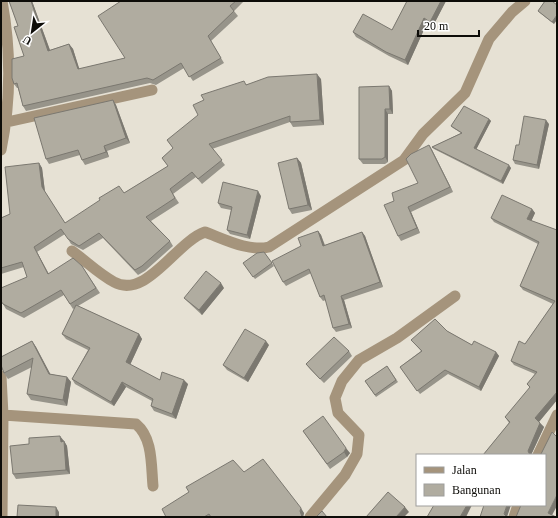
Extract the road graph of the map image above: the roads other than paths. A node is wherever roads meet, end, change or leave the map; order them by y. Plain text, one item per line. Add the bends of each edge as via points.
1 (2, 1) edge
2 (525, 1) edge
3 (152, 90) edge
4 (7, 122) junction
5 (1, 150) edge
6 (72, 251) edge
7 (455, 296) dead end
8 (1, 376) edge
9 (3, 414) junction
10 (557, 415) edge
11 (538, 454) edge
12 (153, 486) dead end
13 (518, 506) edge
14 (2, 517) edge
15 (310, 517) edge
16 (514, 517) edge

1 - 4 street via 8,36
2 - 6 street via 489,39 465,93 423,134 404,160 269,246 261,249 252,248 205,232 191,239 148,278 127,286 114,282
3 - 4 street
4 - 5 street
7 - 15 street via 397,338 359,360 342,381 335,398 338,413 359,435 356,454 344,475
8 - 9 street
9 - 12 street via 136,424 144,430 148,438
9 - 14 street
10 - 11 street
13 - 16 street

